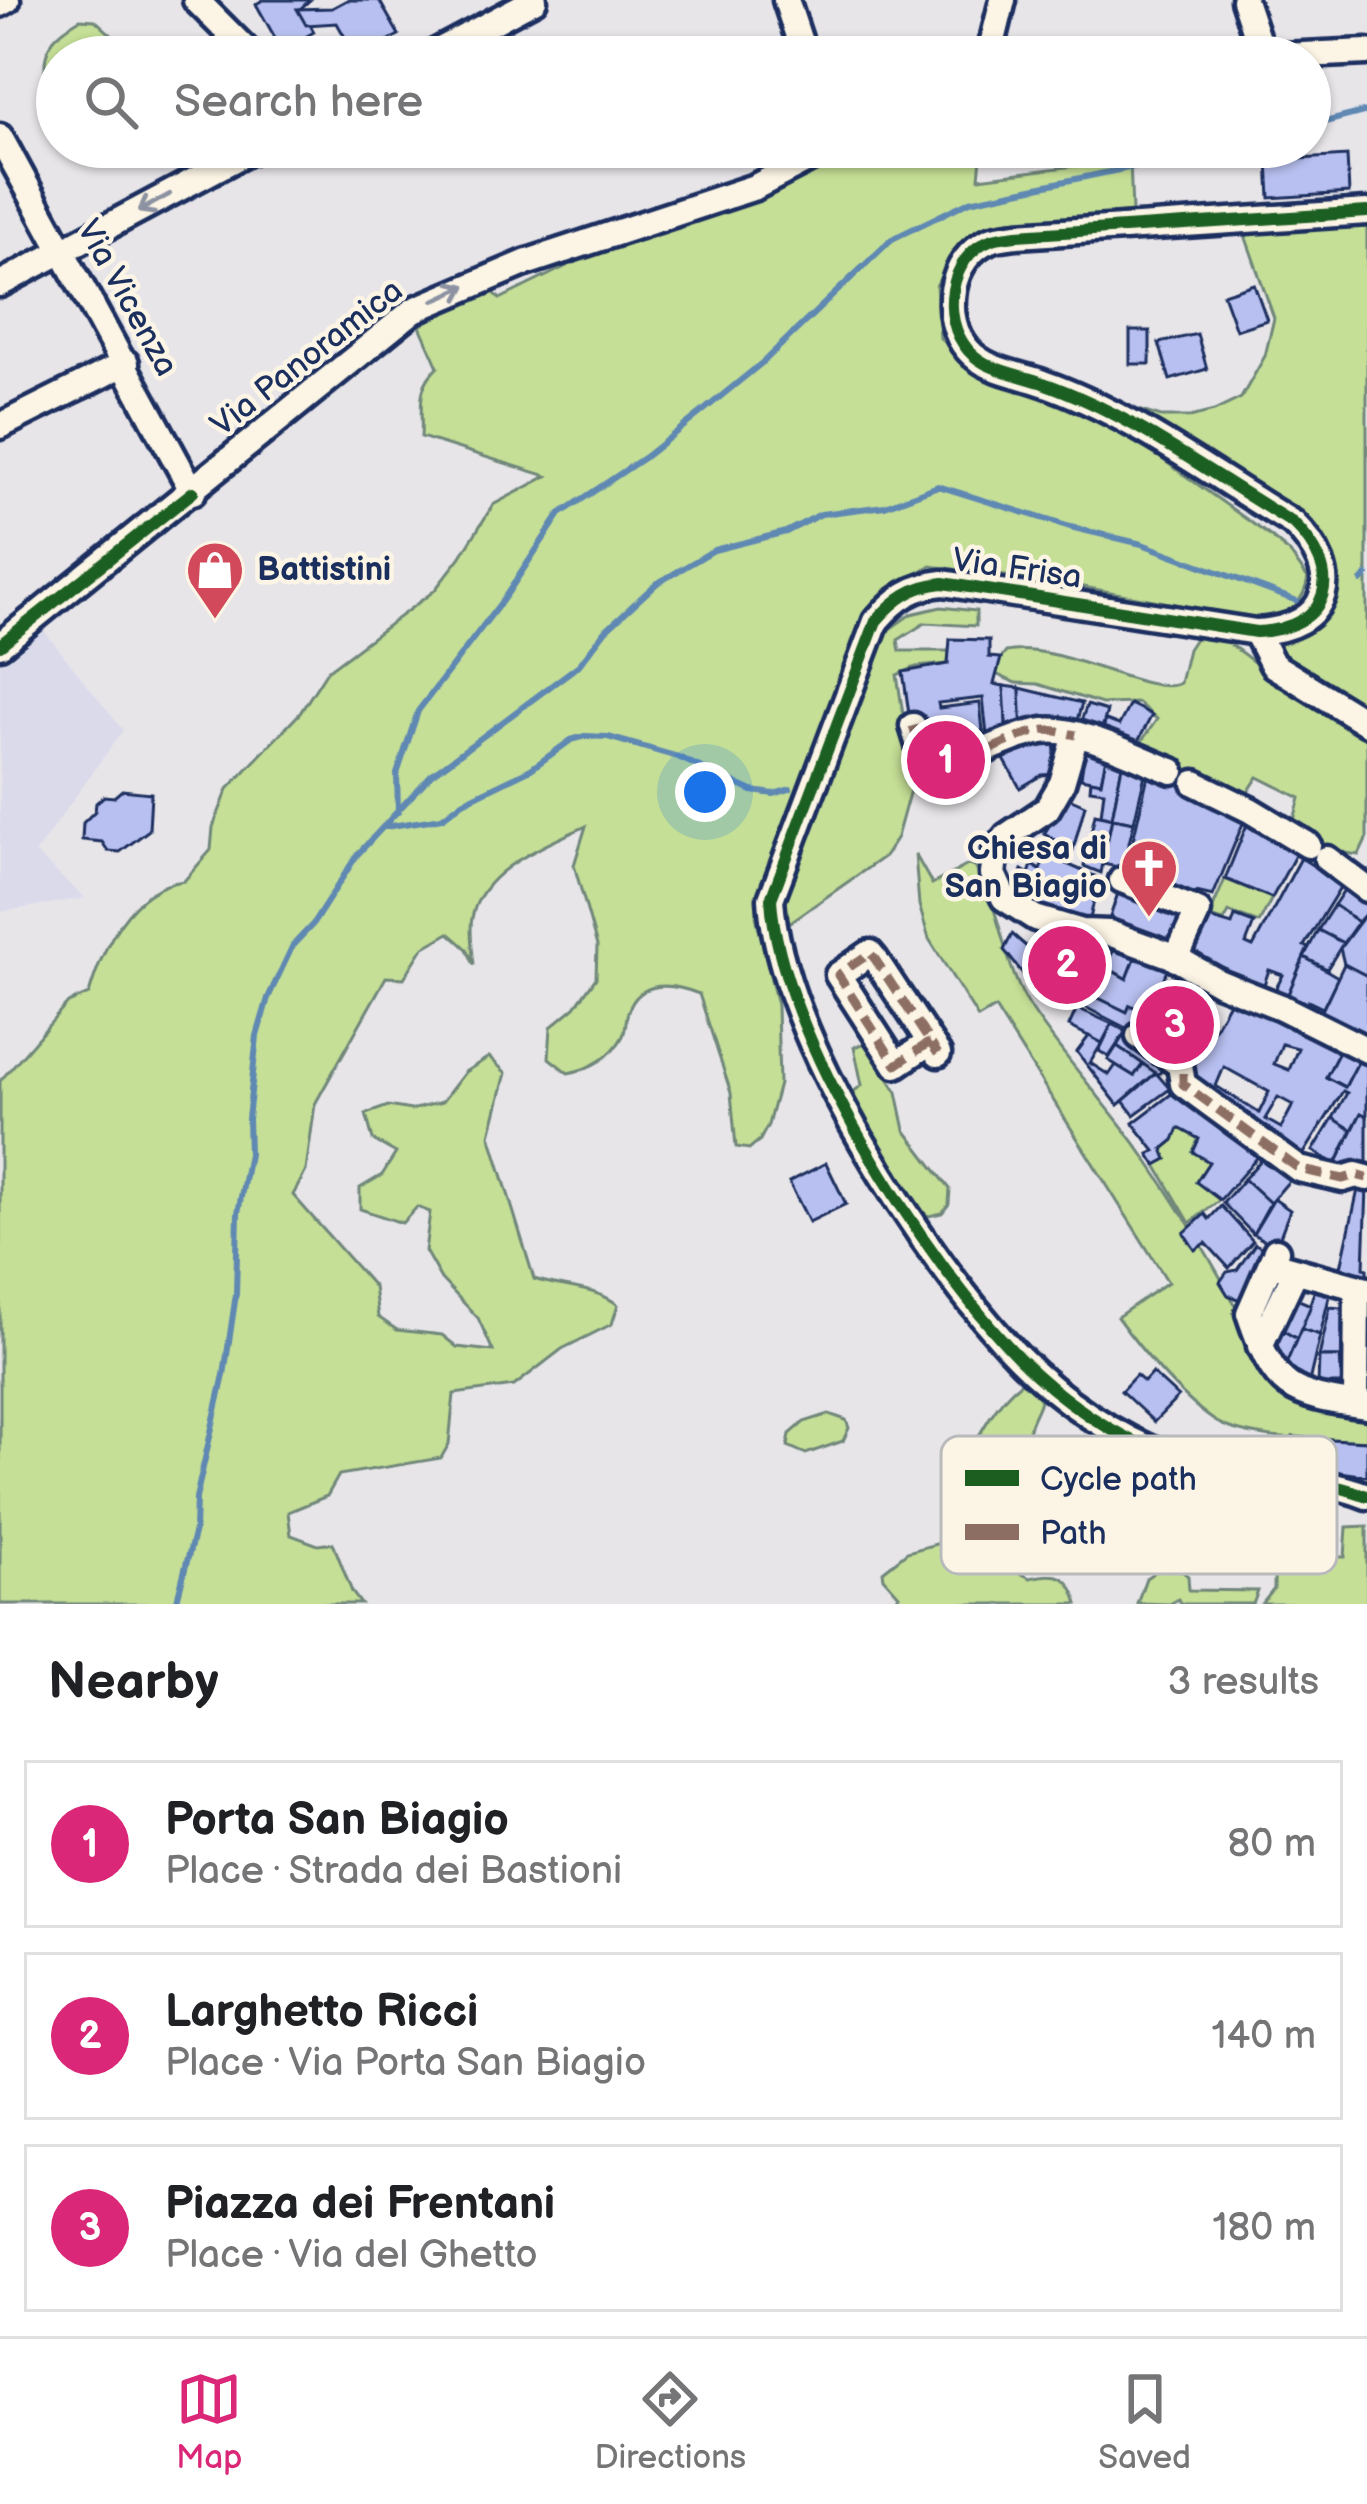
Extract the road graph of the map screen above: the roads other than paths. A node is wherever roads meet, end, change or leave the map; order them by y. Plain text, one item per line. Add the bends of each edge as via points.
1 (196, 0) edge
2 (535, 0) edge
3 (786, 0) edge
4 (1003, 0) edge
5 (1244, 0) edge
6 (494, 10) edge
7 (232, 36) edge
8 (457, 36) edge
9 (799, 36) edge
10 (994, 36) edge
11 (1255, 36) edge
12 (1367, 52) edge
13 (1331, 54) edge
14 (0, 137) edge
15 (218, 168) edge
16 (792, 168) edge
17 (1367, 212) edge
18 (64, 251) junction
19 (0, 284) edge
20 (126, 363) junction
21 (0, 426) edge
22 (193, 492) junction
23 (1256, 632) junction
24 (0, 645) edge
25 (1367, 723) edge
26 (913, 725) dead end
27 (1076, 735) junction
28 (1172, 771) dead end
29 (1195, 784) dead end
30 (1122, 880) dead end
31 (1367, 889) edge
32 (1174, 957) junction
33 (1139, 1036) dead end
34 (1367, 1051) edge
35 (1367, 1178) edge
36 (1281, 1262) junction
37 (1362, 1289) edge
38 (1260, 1346) junction
39 (1362, 1405) edge
40 (1125, 1436) edge
41 (1337, 1490) edge
42 (1367, 1496) edge

1 - 7 street
2 - 6 street
3 - 9 street
4 - 10 street
5 - 11 street
6 - 8 street
12 - 13 street
14 - 18 street, Via Vicenza
15 -> 18 street
22 -> 16 street, Via Panoramica via 415,310
17 - 23 street via 1017,235 991,239 958,271 956,329 985,364 1087,401 1315,544 1324,575 1316,605 1294,626
18 - 19 street
18 - 20 street, Via Vicenza
20 - 21 street
20 - 22 street, Via Vicenza
22 - 24 street, Via Panoramica
23 - 25 street via 1273,665
23 - 40 street, Via Frisa via 943,583 920,586 876,621 772,899 793,994 822,1065 908,1215 1020,1359
26 - 27 street via 924,761 947,765 1047,730
27 - 28 street
27 - 32 street via 1059,790 996,850 998,891 1035,918
29 - 31 street via 1250,810
30 - 32 street via 1198,911
32 - 34 street
33 - 35 street via 1180,1065 1183,1084 1299,1169
36 - 37 street
36 - 38 street
36 - 38 street via 1249,1313
37 - 39 street
38 - 39 street via 1283,1383 1307,1396
41 - 42 street, Via Frisa

